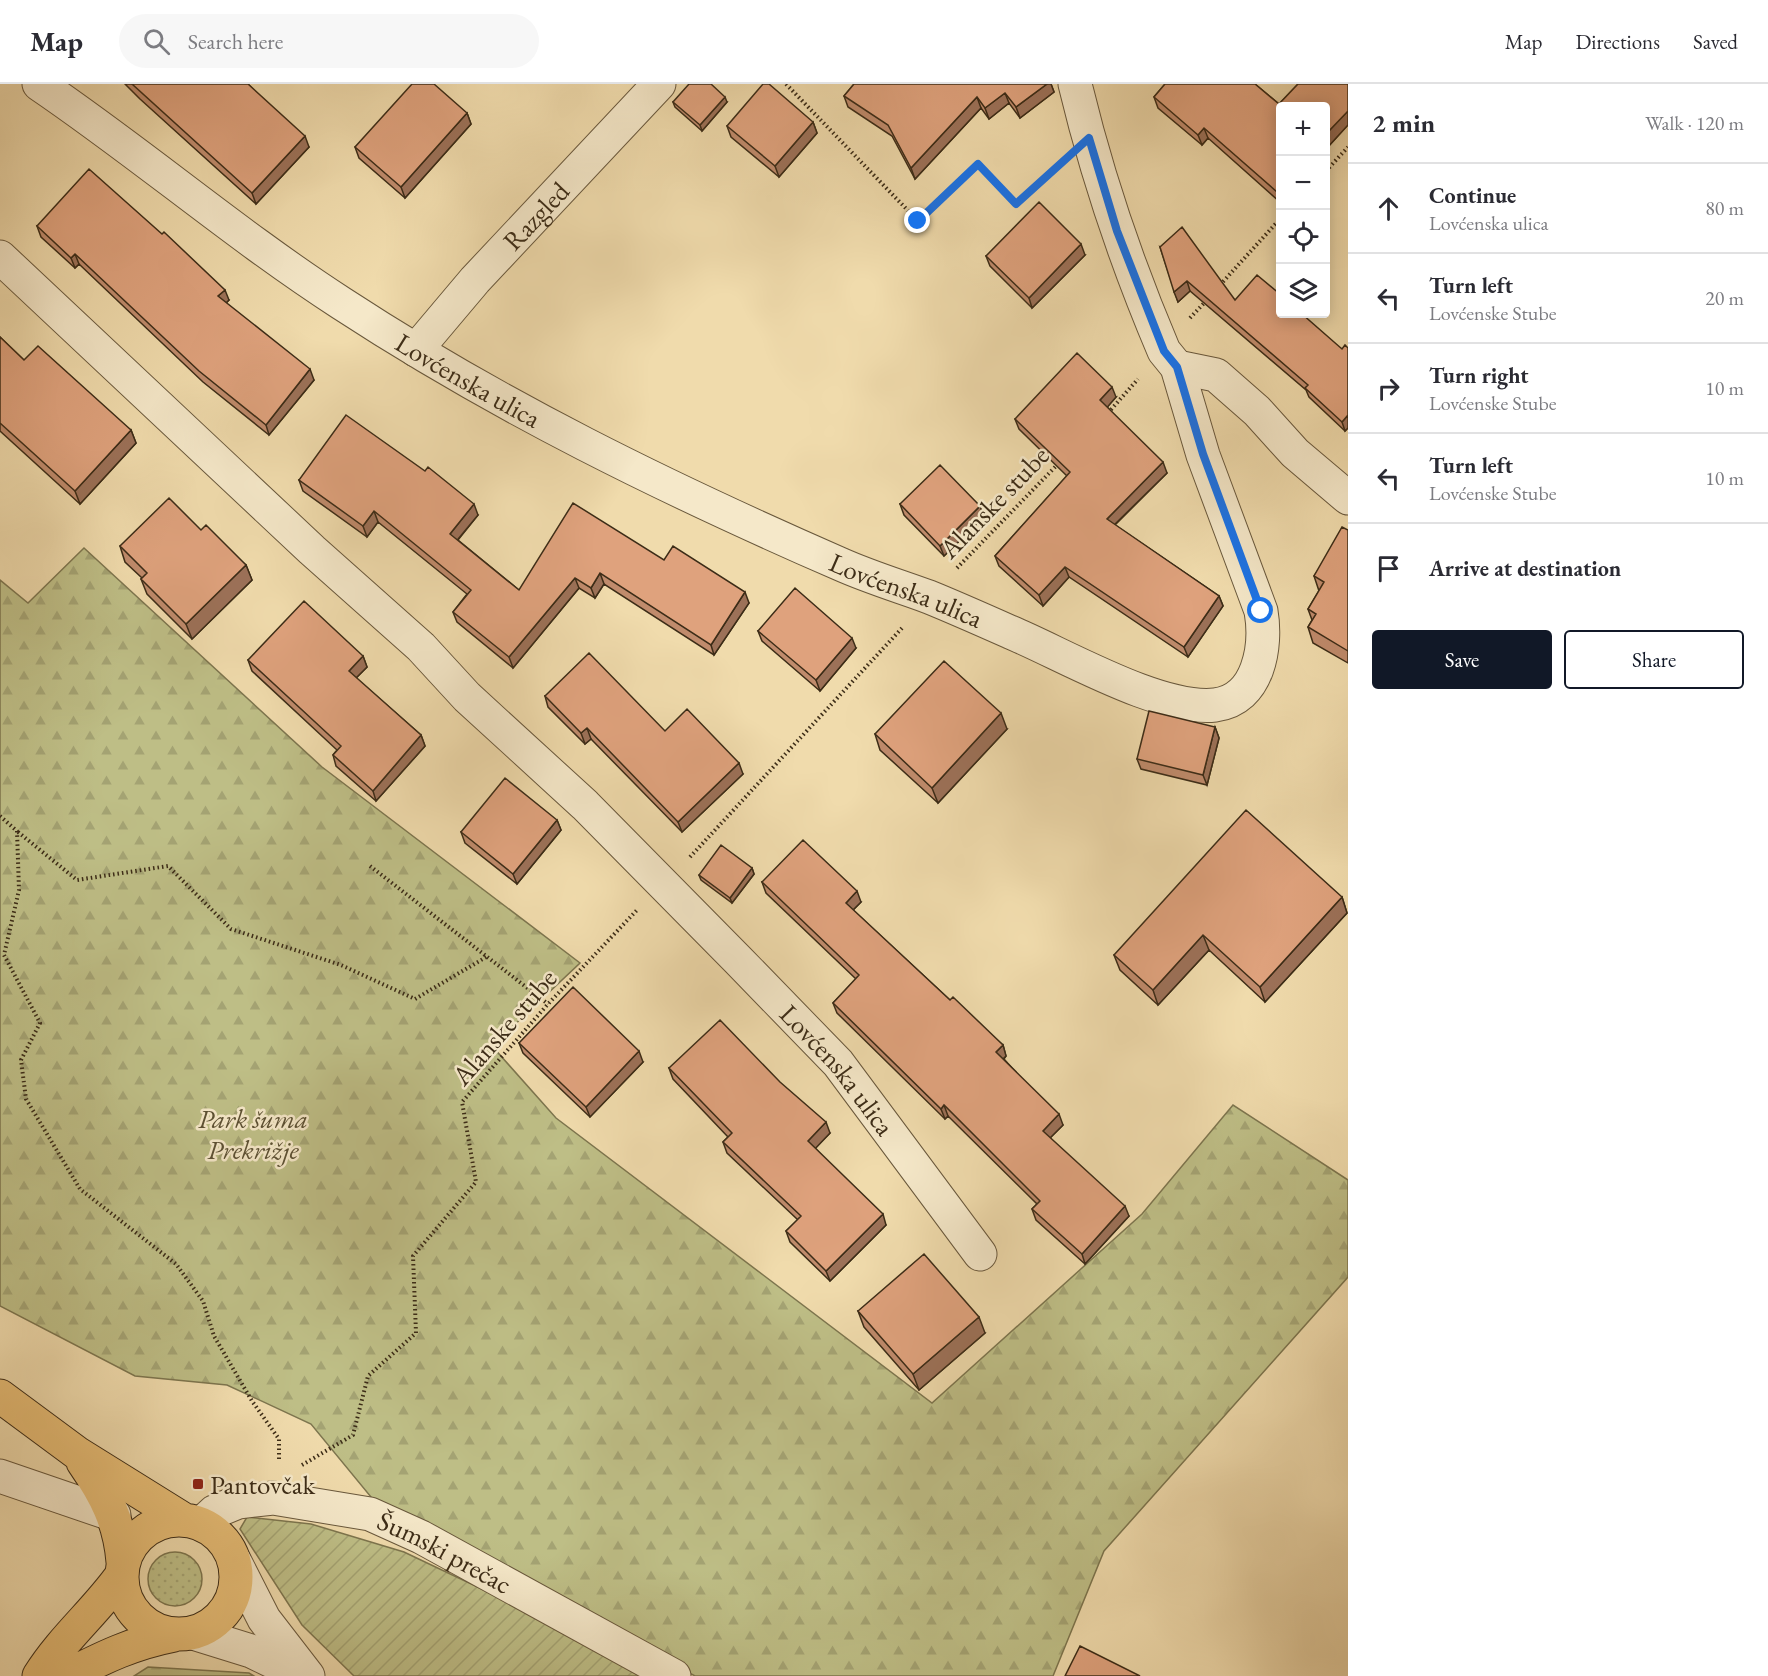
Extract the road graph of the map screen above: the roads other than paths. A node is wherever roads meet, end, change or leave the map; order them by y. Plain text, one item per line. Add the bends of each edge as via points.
1 (39, 84) edge
2 (659, 84) edge
3 (1075, 84) edge
4 (0, 257) edge
5 (416, 350) junction
6 (1177, 367) junction
7 (1348, 498) edge
8 (980, 1254) dead end
9 (0, 1396) edge
10 (76, 1453) junction
11 (0, 1476) edge
12 (114, 1515) junction
13 (192, 1521) junction
14 (234, 1560) junction
15 (122, 1569) junction
16 (183, 1634) junction
17 (39, 1676) edge
18 (67, 1676) edge
19 (303, 1676) edge
20 (308, 1676) edge
21 (674, 1676) edge

1 - 5 street, Lovćenska ulica via 269,254
2 - 5 street, Razgled
3 - 6 street, Lovćenska ulica via 1098,176 1139,291 1164,351
4 - 8 street, Lovćenska ulica via 421,648 467,697 585,805 738,960 838,1063
5 - 6 street, Lovćenska ulica via 612,460 835,562 931,598 1104,676 1191,705 1217,705 1233,699 1255,675 1264,630 1261,611 1192,423
6 - 7 street via 1216,375 1257,411 1295,453
9 - 10 main road
10 - 12 main road via 101,1488
10 - 13 main road
11 - 12 street
12 - 15 main road via 121,1536
13 - 14 main road via 216,1532
13 - 15 main road via 164,1521 146,1530 131,1544
13 - 21 street, Šumski prečac via 238,1502 273,1498 370,1514 421,1537
14 - 16 main road via 237,1579 224,1613 210,1625
14 - 20 street via 264,1619
15 - 16 main road via 123,1593 142,1622 158,1631
15 - 17 main road via 94,1612 65,1641
16 - 18 main road via 141,1641
16 - 19 street via 251,1651

